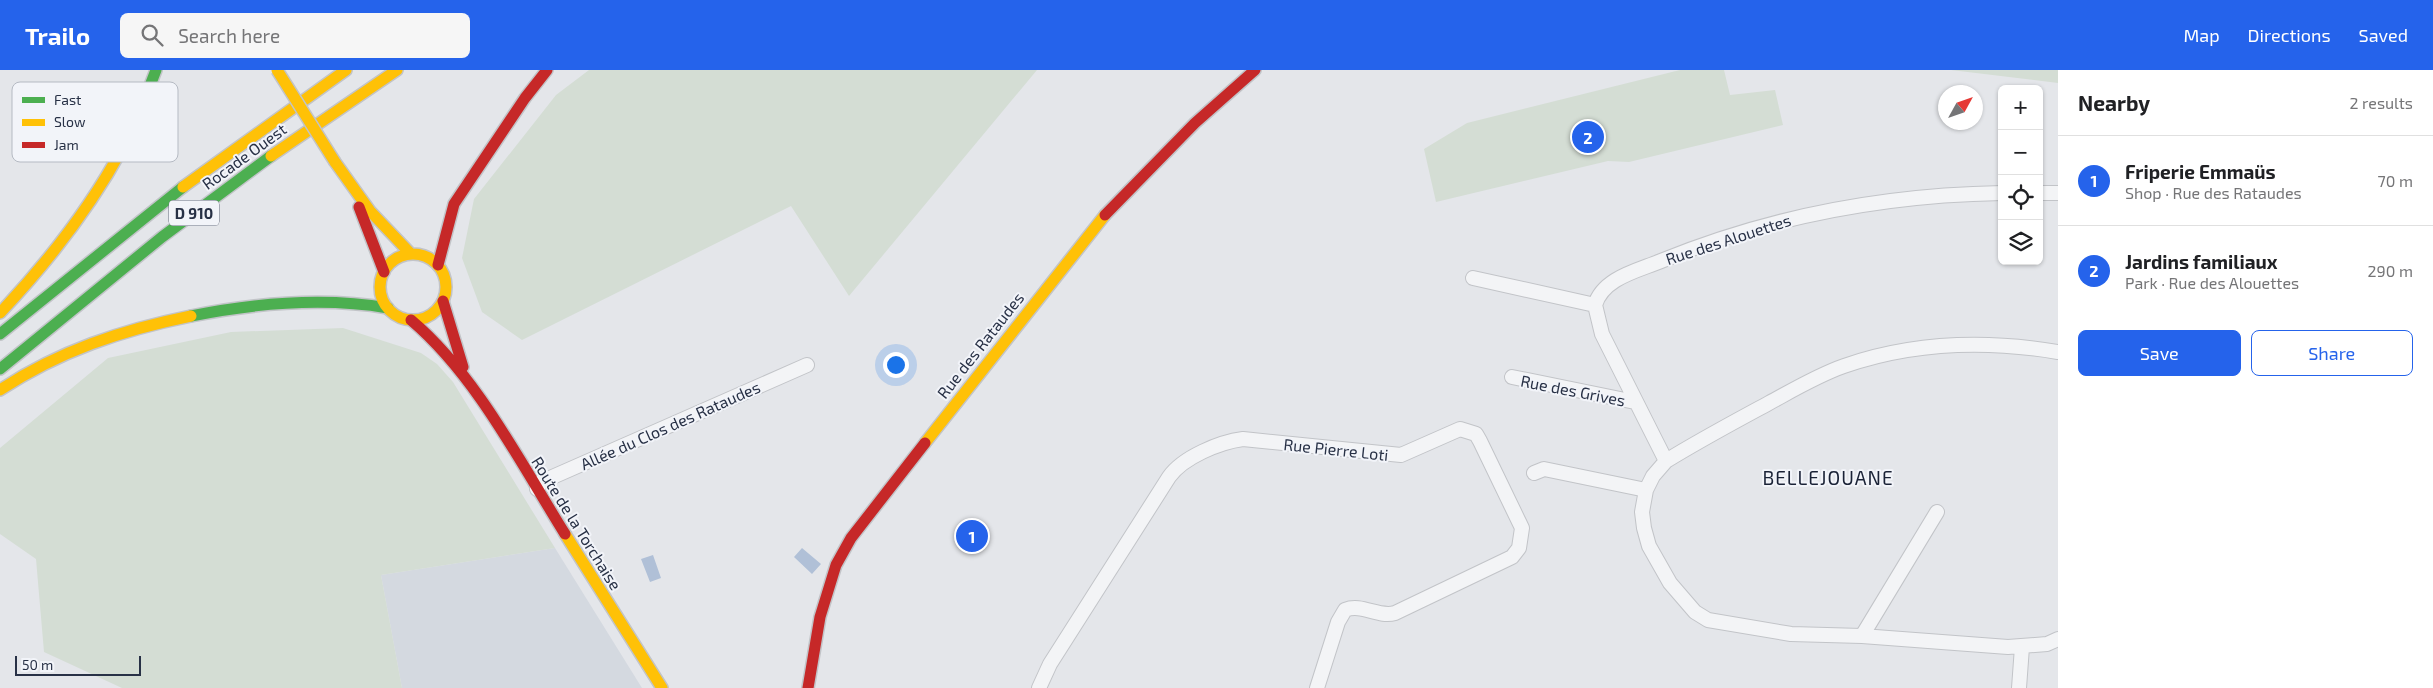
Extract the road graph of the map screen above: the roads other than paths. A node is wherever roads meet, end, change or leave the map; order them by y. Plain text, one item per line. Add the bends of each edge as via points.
1 (156, 70) edge
2 (276, 70) edge
3 (346, 70) edge
4 (397, 70) edge
5 (547, 70) edge
6 (1255, 70) edge
7 (151, 82) edge
8 (114, 162) edge
9 (352, 191) junction
10 (1998, 193) edge
11 (2043, 193) edge
12 (2058, 193) edge
13 (411, 254) junction
14 (438, 264) junction
15 (384, 272) junction
16 (1473, 278) dead end
17 (443, 301) junction
18 (1595, 305) junction
19 (388, 308) junction
20 (0, 313) edge
21 (411, 320) junction
22 (0, 334) edge
23 (2058, 352) edge
24 (807, 365) dead end
25 (0, 369) edge
26 (466, 376) junction
27 (1512, 377) dead end
28 (0, 390) edge
29 (1635, 402) junction
30 (1666, 461) junction
31 (1534, 474) dead end
32 (537, 489) junction
33 (1646, 490) junction
34 (1937, 512) dead end
35 (1862, 636) junction
36 (2058, 639) edge
37 (2022, 648) junction
38 (662, 688) edge
39 (808, 688) edge
40 (1039, 688) edge
41 (1317, 688) edge
42 (2019, 688) edge

1 - 7 main road
2 - 9 main road, bridge
3 - 22 main road, Rocade Ouest / D 910 via 271,120 144,215
4 - 25 main road, Rocade Ouest / D 910 via 288,143 177,226
5 - 14 main road via 524,98 454,204
6 - 39 main road, Rue des Rataudes via 1195,122 1103,218 865,520 845,548 831,579 822,607
8 - 20 main road via 92,201 53,255
9 - 13 main road
9 - 15 main road
10 - 18 street, Rue des Alouettes via 1942,194 1855,204 1750,229 1624,276 1603,289
11 - 12 street
13 - 14 main road via 430,258
13 - 15 main road via 395,259
14 - 17 main road via 446,282
15 - 19 main road via 381,291
16 - 18 street
17 - 21 main road via 430,315
17 - 26 main road, Route de la Torchaise
18 - 29 street, Rue des Grives via 1602,334
19 - 21 main road
19 - 28 main road via 328,301 186,316 136,328 60,354 26,371
21 - 26 main road, Route de la Torchaise via 435,340
23 - 30 street via 1999,344 1961,344 1879,356 1843,366 1733,422
24 - 32 street, Allée du Clos des Rataudes via 541,482
26 - 32 main road, Route de la Torchaise
27 - 29 street, Rue des Grives
29 - 30 street, Rue des Grives
30 - 33 street
31 - 33 street via 1544,468
32 - 38 main road, Route de la Torchaise
33 - 35 street via 1642,512 1649,546 1658,566 1695,612 1708,620 1791,634
34 - 35 street
35 - 37 street
36 - 37 street
37 - 42 street
40 - 41 street, Rue Pierre Loti via 1050,664 1169,477 1184,461 1233,440 1243,439 1401,455 1452,431 1468,430 1476,434 1522,528 1519,548 1512,557 1395,613 1386,616 1359,608 1345,610 1338,622

